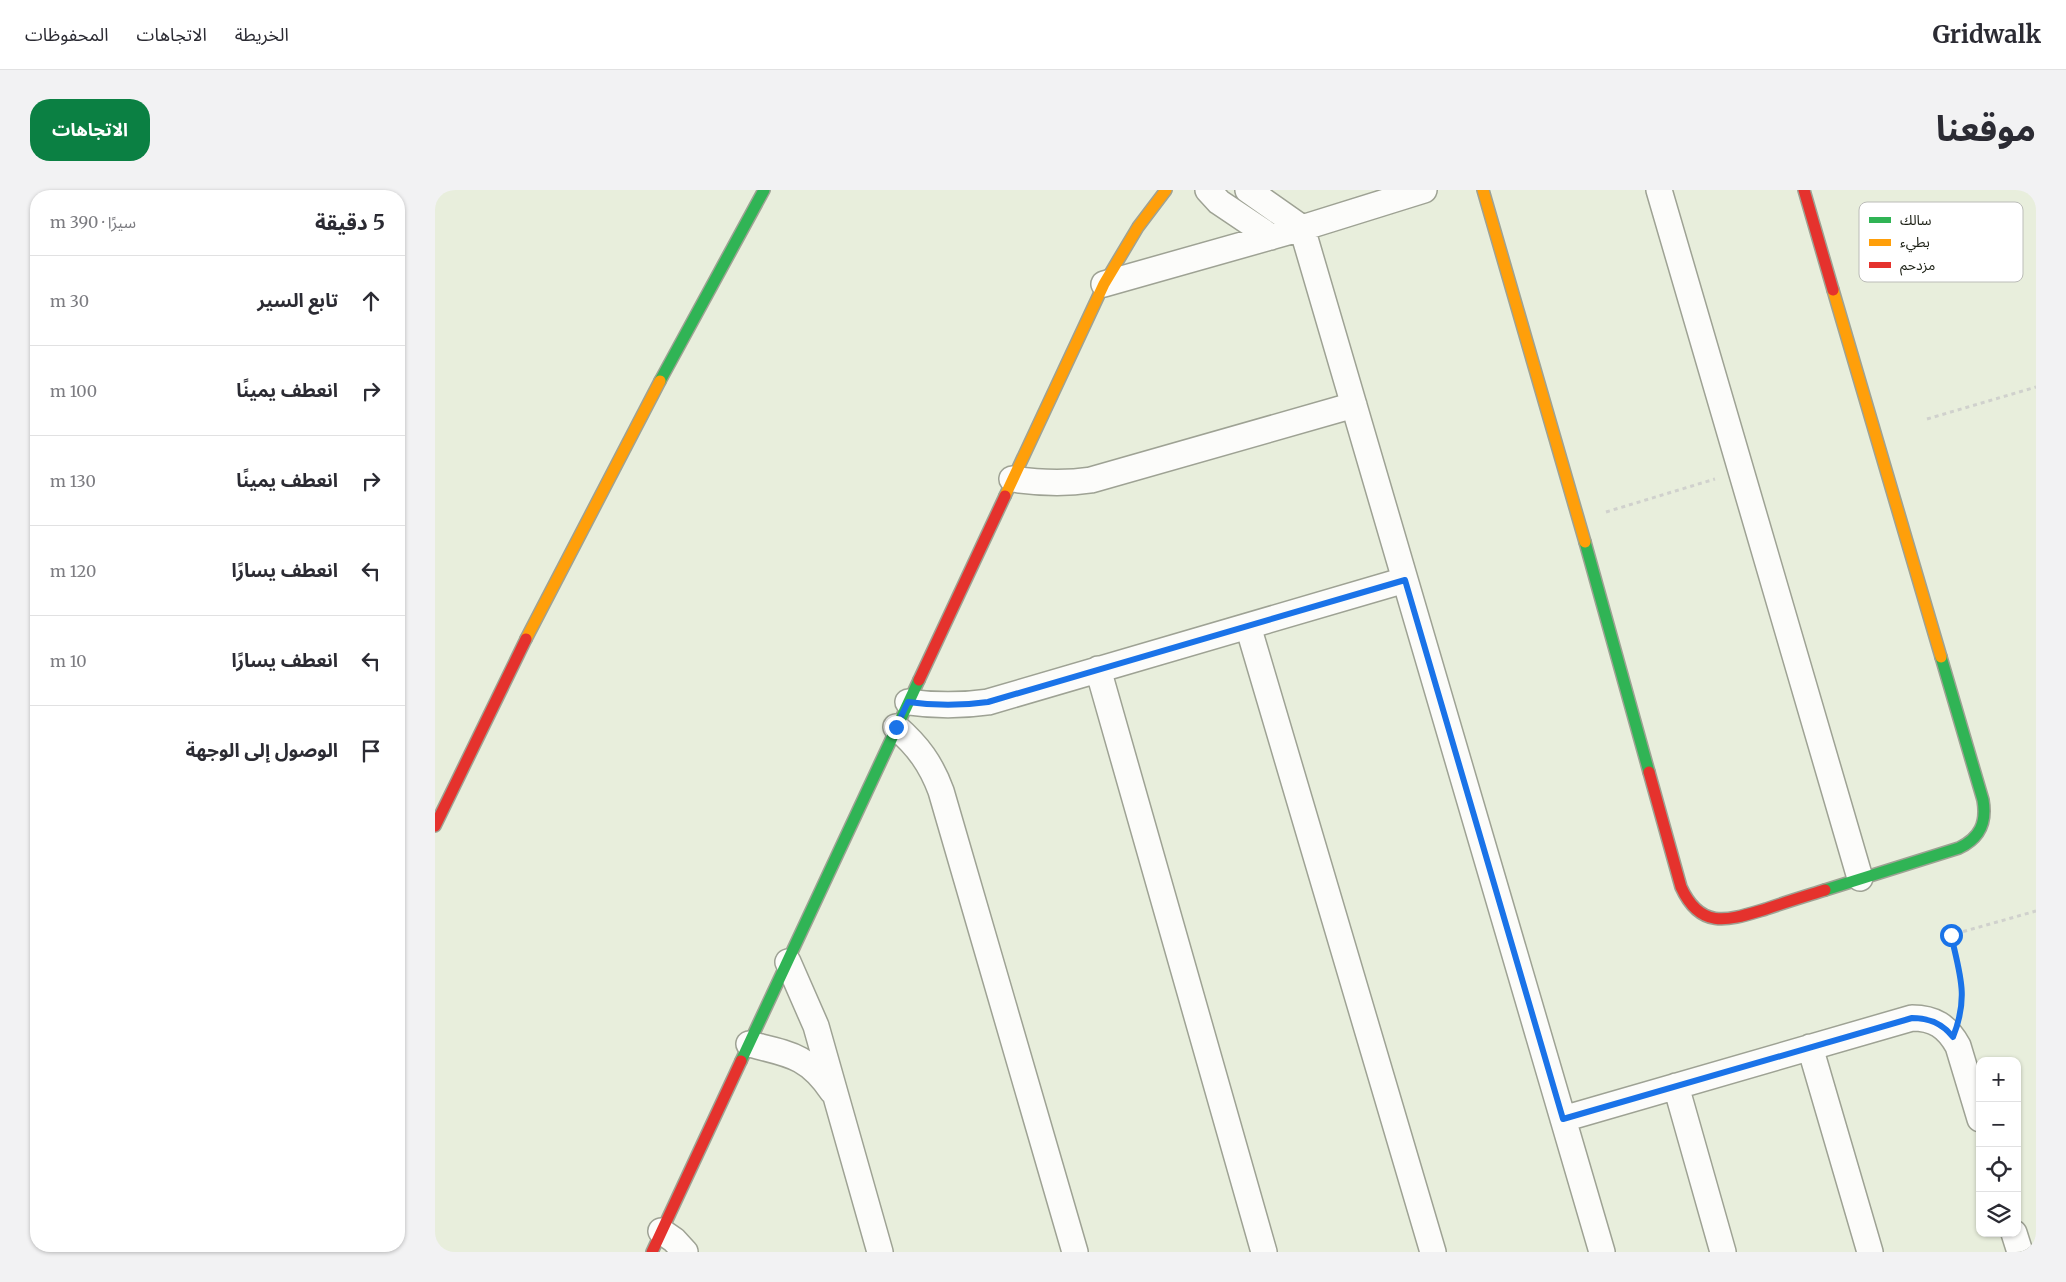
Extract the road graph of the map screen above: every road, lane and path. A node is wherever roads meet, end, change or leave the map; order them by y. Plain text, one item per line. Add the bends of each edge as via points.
1 (764, 190) edge
2 (1166, 190) edge
3 (1208, 190) edge
4 (1248, 190) edge
5 (1424, 190) edge
6 (1483, 190) edge
7 (1659, 190) edge
8 (1804, 190) edge
9 (1302, 228) junction
10 (1271, 237) junction
11 (1104, 284) junction
12 (2036, 387) edge
13 (1353, 406) junction
14 (1927, 419) dead end
15 (1741, 472) junction
16 (1012, 479) junction
17 (1579, 520) junction
18 (1405, 580) junction
19 (1248, 626) junction
20 (1098, 669) junction
21 (908, 702) junction
22 (896, 727) junction
23 (435, 826) edge
24 (1860, 878) junction
25 (2036, 911) edge
26 (788, 962) junction
27 (1953, 1037) junction
28 (749, 1044) junction
29 (1810, 1047) junction
30 (1676, 1086) junction
31 (833, 1093) junction
32 (1976, 1106) edge
33 (1563, 1119) junction
34 (2015, 1237) edge
35 (657, 1241) edge
36 (685, 1252) edge
37 (880, 1252) edge
38 (1075, 1252) edge
39 (1264, 1252) edge
40 (1433, 1252) edge
41 (1602, 1252) edge
42 (1723, 1252) edge
43 (1870, 1252) edge
44 (2020, 1252) edge

1 - 23 main road via 645,406 501,688
2 - 11 main road via 1138,227
3 - 10 street via 1219,202
4 - 9 street
5 - 9 street
6 - 17 main road
7 - 15 street
8 - 24 main road via 1986,810 1982,830 1969,844
9 - 10 street
9 - 13 street
10 - 11 street
11 - 16 main road
12 - 14 path
13 - 16 street via 1091,480 1039,483
13 - 18 street
15 - 17 path
15 - 24 street
16 - 21 main road
17 - 24 main road via 1686,899 1705,916 1730,920
18 - 19 street
18 - 33 street
19 - 20 street
19 - 40 street
20 - 21 street via 988,702 934,706
20 - 39 street
21 - 22 main road
22 - 26 main road
22 - 38 street via 924,755 941,791
25 - 27 path via 1951,935 1963,994
26 - 28 main road
26 - 31 street via 816,1026
27 - 29 street via 1931,1020 1912,1018
27 - 32 street
28 - 31 street via 802,1060 815,1068
28 - 35 main road
29 - 30 street
29 - 43 street
30 - 33 street
30 - 42 street
31 - 37 street
33 - 41 street
34 - 44 street
35 - 36 street via 674,1240

